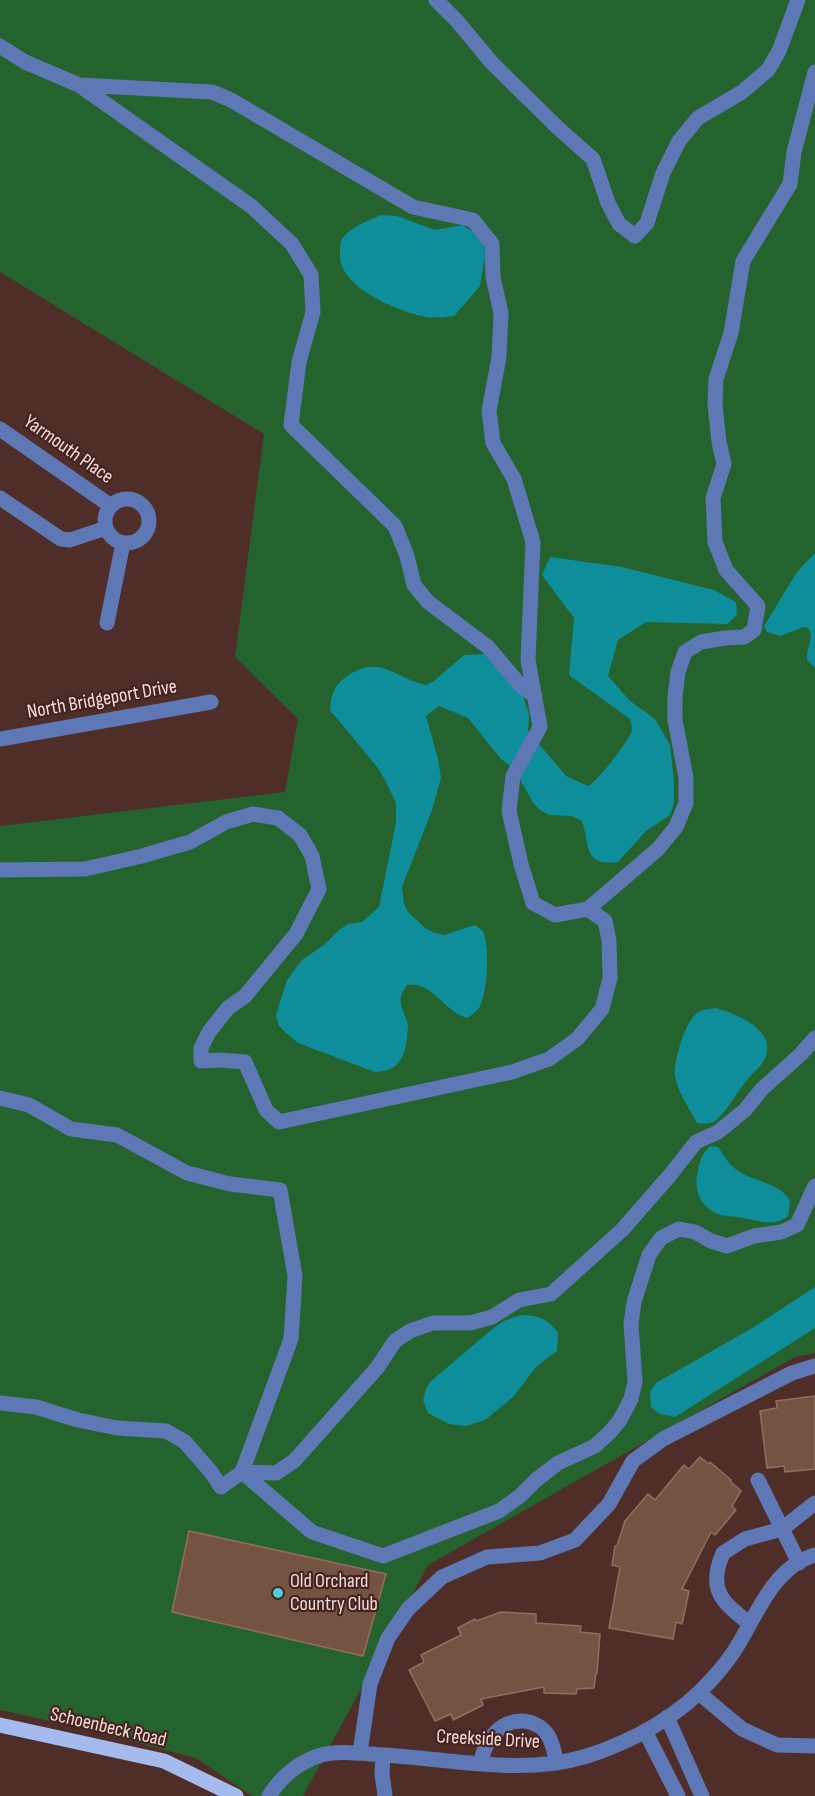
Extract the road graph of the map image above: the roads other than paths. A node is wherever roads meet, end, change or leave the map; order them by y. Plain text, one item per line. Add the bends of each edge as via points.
1 (436, 0) edge
2 (798, 0) edge
3 (0, 46) edge
4 (815, 72) edge
5 (79, 84) junction
6 (0, 429) edge
7 (0, 498) edge
8 (111, 506) junction
9 (106, 528) junction
10 (123, 543) junction
11 (107, 623) dead end
12 (535, 696) junction
13 (211, 702) dead end
14 (0, 739) edge
15 (0, 870) edge
16 (588, 909) junction
17 (815, 1038) edge
18 (0, 1098) edge
19 (815, 1186) edge
20 (815, 1366) edge
21 (0, 1404) edge
22 (242, 1472) junction
23 (758, 1480) dead end
24 (815, 1503) edge
25 (782, 1529) junction
26 (815, 1555) edge
27 (799, 1563) junction
28 (750, 1624) junction
29 (699, 1693) junction
30 (667, 1717) junction
31 (0, 1725) edge
32 (645, 1731) junction
33 (815, 1746) edge
34 (360, 1753) junction
35 (383, 1755) junction
36 (557, 1762) junction
37 (480, 1764) junction
38 (236, 1796) edge
39 (269, 1796) edge
40 (385, 1796) edge
41 (678, 1796) edge
42 (702, 1796) edge

1 - 2 street via 500,71 593,159 619,224 635,236 647,223 663,173 679,141 698,118 742,92 768,70
3 - 5 street via 25,62
4 - 16 street via 794,152 790,184 743,261 731,333 716,379 718,442 724,464 713,498 715,543 726,570 758,606 754,630 744,638 701,642 685,652 678,672 675,720 686,778 686,803 676,826 658,849
5 - 12 street via 251,206 292,244 311,275 313,312 299,362 291,425 395,526 414,585 428,602 488,647 521,686
5 - 12 street via 212,92 231,99 413,207 473,220 492,244 493,277 501,313 499,357 489,411 494,443 514,479 533,542 528,660
6 - 8 street, Yarmouth Place
7 - 9 street via 61,539 70,540
8 - 9 street
8 - 10 street via 132,500 147,512 148,526 142,537
9 - 10 street via 115,540
10 - 11 street
12 - 16 street via 540,727 513,776 509,811 521,864 533,903 555,915
13 - 14 street, North Bridgeport Drive
15 - 16 street via 85,869 190,842 226,822 253,814 278,818 300,835 312,856 319,889 296,934 245,996 228,1008 201,1048 201,1061 245,1062 266,1110 279,1122 512,1072 549,1059 577,1039 602,1009 610,978 609,940 606,921
17 - 22 street via 745,1110 718,1132 696,1142 622,1230 551,1294 519,1300 492,1317 471,1323 433,1323 410,1331 395,1341 377,1368 294,1461 276,1473
18 - 22 street via 29,1105 71,1129 117,1135 188,1173 230,1184 280,1190 295,1276 291,1339
19 - 22 street via 797,1226 781,1232 727,1246 679,1229 661,1238 649,1255 634,1302 635,1382 620,1420 595,1446 558,1463 498,1510 383,1556 312,1532
20 - 34 street via 792,1373 663,1439 633,1461 609,1504 575,1540 540,1553 487,1557 442,1577 408,1609 388,1638 370,1684
21 - 22 street via 36,1407 117,1428 166,1431 185,1442 221,1487
23 - 25 street
24 - 25 street
25 - 27 street
25 - 28 street via 731,1546 718,1565 715,1578 724,1602
26 - 27 street, Creekside Drive
27 - 28 street, Creekside Drive via 772,1585
28 - 29 street, Creekside Drive via 736,1648
29 - 30 street, Creekside Drive
29 - 33 street via 742,1729 777,1745
30 - 32 street, Creekside Drive
30 - 42 street
31 - 38 main road, Schoenbeck Road via 164,1761
32 - 36 street, Creekside Drive via 587,1756
32 - 41 street
34 - 35 street, Creekside Drive
34 - 39 street, Creekside Drive via 322,1755 295,1767
35 - 37 street, Creekside Drive
35 - 40 street
36 - 37 street, Creekside Drive
36 - 37 street via 550,1739 538,1725 525,1720 506,1724 495,1732 486,1744

